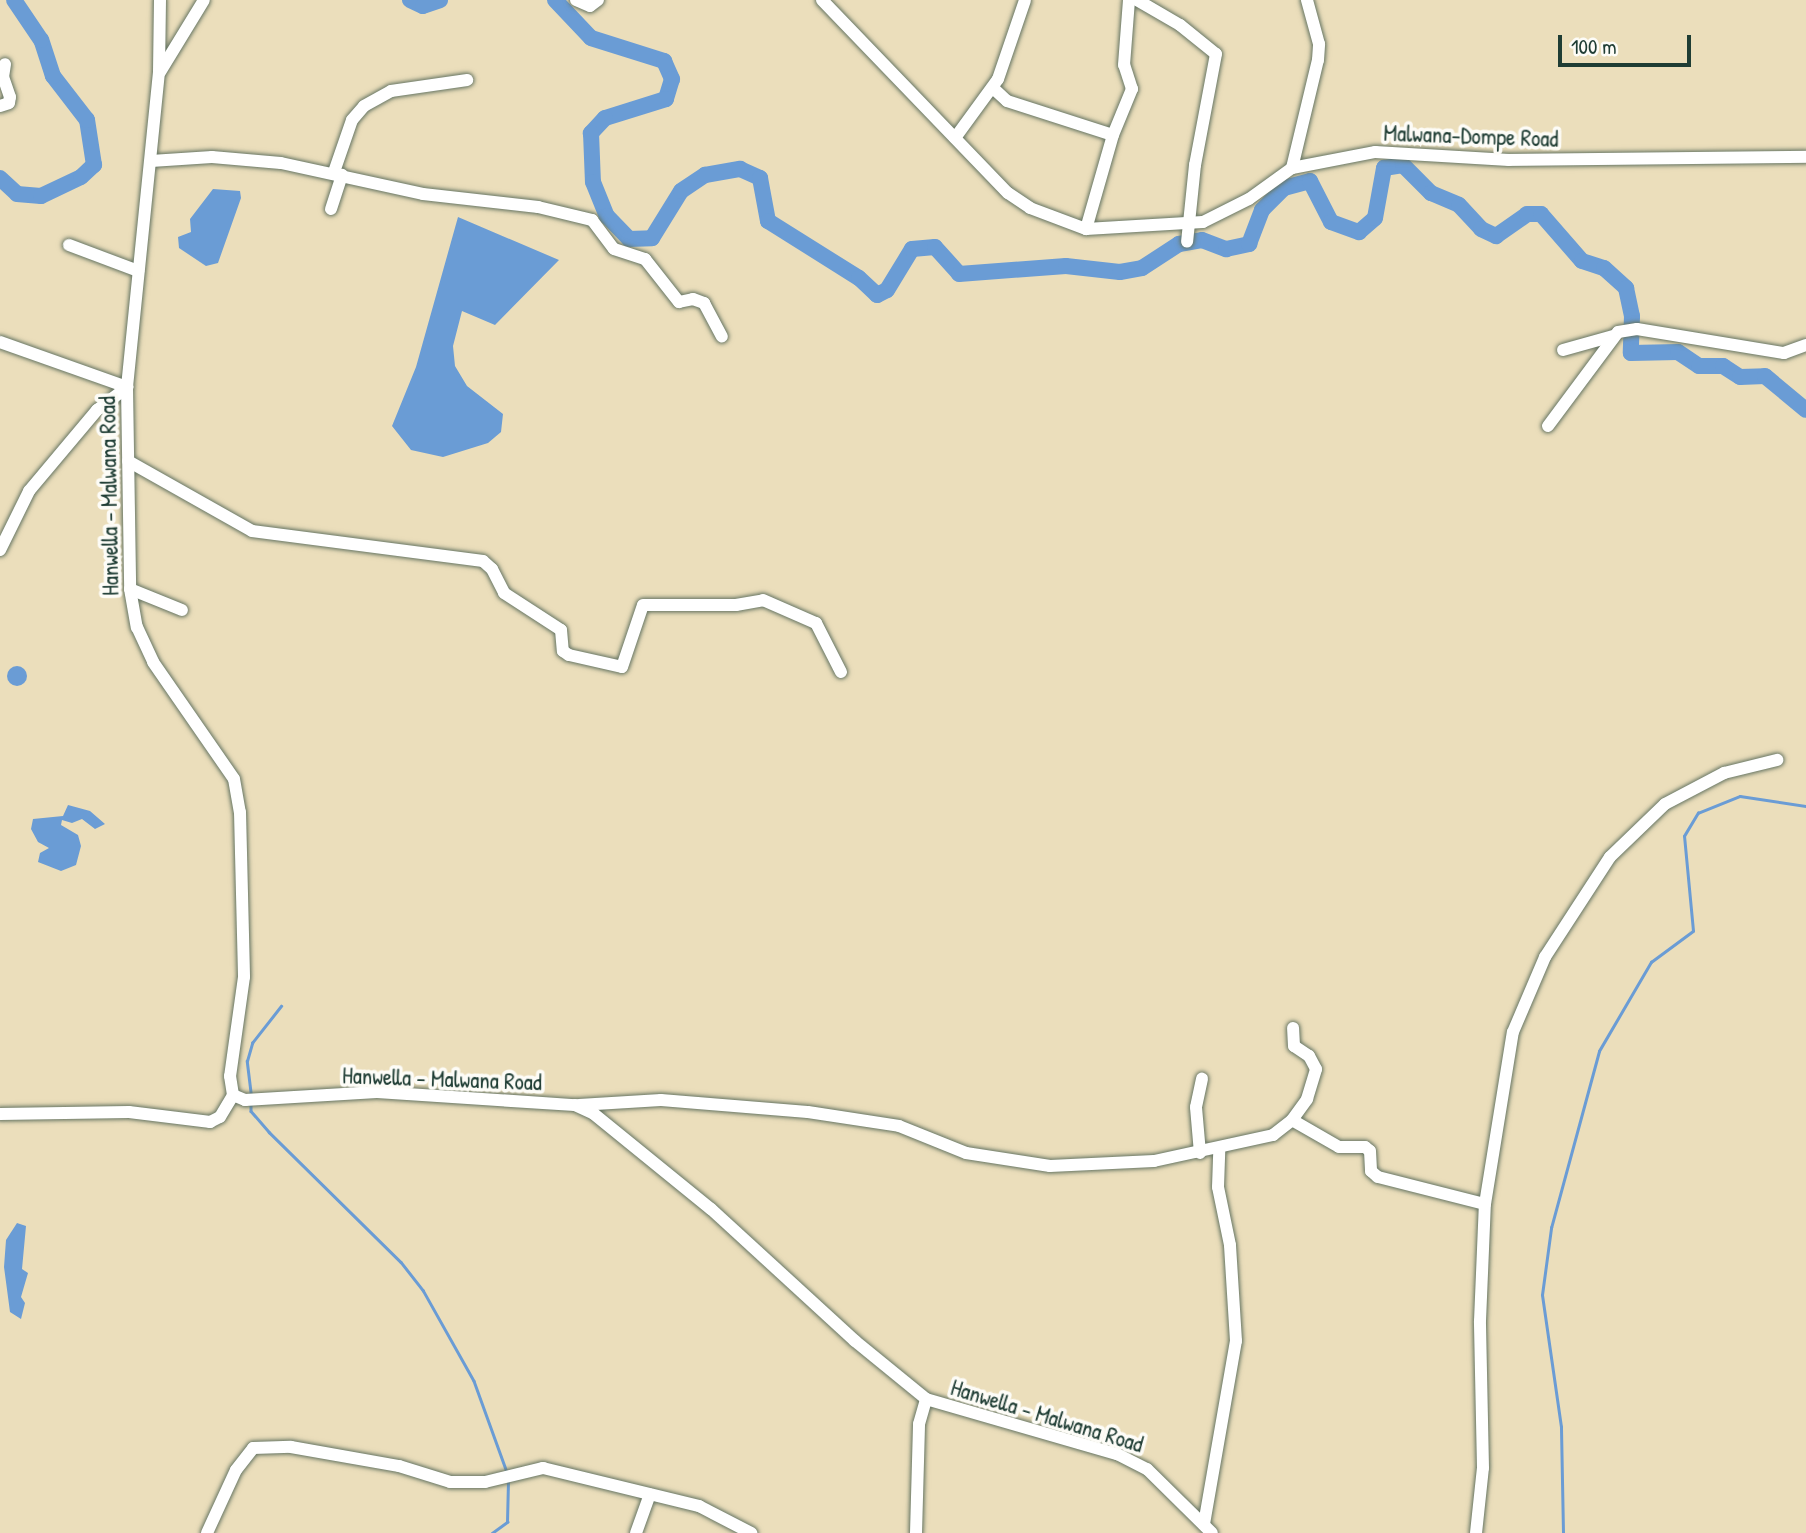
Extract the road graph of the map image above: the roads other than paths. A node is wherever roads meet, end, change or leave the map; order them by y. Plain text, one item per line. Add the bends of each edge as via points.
1 (160, 0) edge
2 (204, 0) edge
3 (576, 0) edge
4 (598, 0) edge
5 (822, 0) edge
6 (1026, 0) edge
7 (1129, 0) edge
8 (1137, 0) edge
9 (1307, 0) edge
10 (5, 64) dead end
11 (159, 72) junction
12 (467, 80) dead end
13 (993, 88) junction
14 (0, 106) edge
15 (1113, 135) junction
16 (955, 138) junction
17 (1806, 157) edge
18 (150, 161) junction
19 (1292, 168) junction
20 (338, 174) junction
21 (331, 209) dead end
22 (1189, 223) junction
23 (1086, 229) junction
24 (1187, 243) dead end
25 (69, 245) dead end
26 (138, 271) junction
27 (1625, 332) junction
28 (722, 337) dead end
29 (0, 342) edge
30 (1806, 345) edge
31 (1563, 350) dead end
32 (127, 387) junction
33 (1548, 426) dead end
34 (128, 461) junction
35 (0, 550) edge
36 (130, 589) junction
37 (182, 610) dead end
38 (841, 672) dead end
39 (1777, 760) dead end
40 (1293, 1028) dead end
41 (1202, 1079) dead end
42 (239, 1097) junction
43 (575, 1105) junction
44 (0, 1114) edge
45 (1292, 1120) junction
46 (1219, 1149) junction
47 (1200, 1153) junction
48 (1485, 1204) junction
49 (926, 1399) junction
50 (650, 1494) junction
51 (1208, 1529) edge
52 (207, 1533) edge
53 (636, 1533) edge
54 (751, 1533) edge
55 (916, 1533) edge
56 (1476, 1533) edge

1 - 11 street, Hanwella - Malwana Road
2 - 11 street
3 - 4 street via 590,6
5 - 16 street, Malwana-Dompe Road
6 - 13 street
7 - 15 street via 1124,65 1132,89
8 - 22 street via 1216,54 1200,131
9 - 19 street via 1319,44 1318,60
10 - 14 street via 3,77 10,97 9,103
11 - 18 street, Hanwella - Malwana Road
12 - 20 street via 391,91 364,106 352,120
13 - 15 street via 1007,101
13 - 16 street
15 - 23 street
16 - 23 street, Malwana-Dompe Road via 1008,193 1030,208
17 - 19 street, Malwana-Dompe Road via 1509,160 1375,152
18 - 20 street via 212,157
18 - 26 street, Hanwella - Malwana Road
19 - 22 street, Malwana-Dompe Road via 1249,199 1203,222
20 - 21 street
20 - 28 street via 423,194 538,208 592,220 614,249 645,260 679,302 693,299 704,303
22 - 23 street, Malwana-Dompe Road
22 - 24 street
25 - 26 street
26 - 32 street, Hanwella - Malwana Road
27 - 30 street via 1784,353
27 - 31 street
27 - 33 street
29 - 32 street
32 - 34 street, Hanwella - Malwana Road
32 - 35 street via 97,411 29,491
34 - 36 street, Hanwella - Malwana Road
34 - 38 street via 252,531 483,561 504,593 561,630 563,651 569,655 622,667 643,605 736,605 763,600 816,623
36 - 37 street
36 - 42 street, Hanwella - Malwana Road via 137,627 153,662 234,779 240,812 244,977 230,1076
39 - 48 street via 1724,774 1665,804 1610,857 1545,957 1513,1032
40 - 45 street via 1294,1046 1309,1056 1316,1069 1307,1099
41 - 47 street via 1196,1107
42 - 43 street, Hanwella - Malwana Road via 259,1100 377,1092
42 - 44 street via 210,1122 129,1112
43 - 47 street via 662,1100 807,1112 899,1126 967,1153 1050,1166 1154,1161
43 - 49 street, Hanwella - Malwana Road via 594,1114 711,1209 855,1341
45 - 46 street via 1273,1135
45 - 48 street via 1339,1147 1365,1147 1370,1151 1371,1171 1378,1177
46 - 47 street
46 - 51 street via 1236,1340
48 - 56 street via 1480,1321 1483,1468
49 - 51 street, Hanwella - Malwana Road via 1117,1454 1147,1469
49 - 55 street via 919,1424
50 - 52 street via 543,1468 485,1482 450,1482 399,1466 291,1447 253,1448 236,1470
50 - 53 street
50 - 54 street via 699,1506

